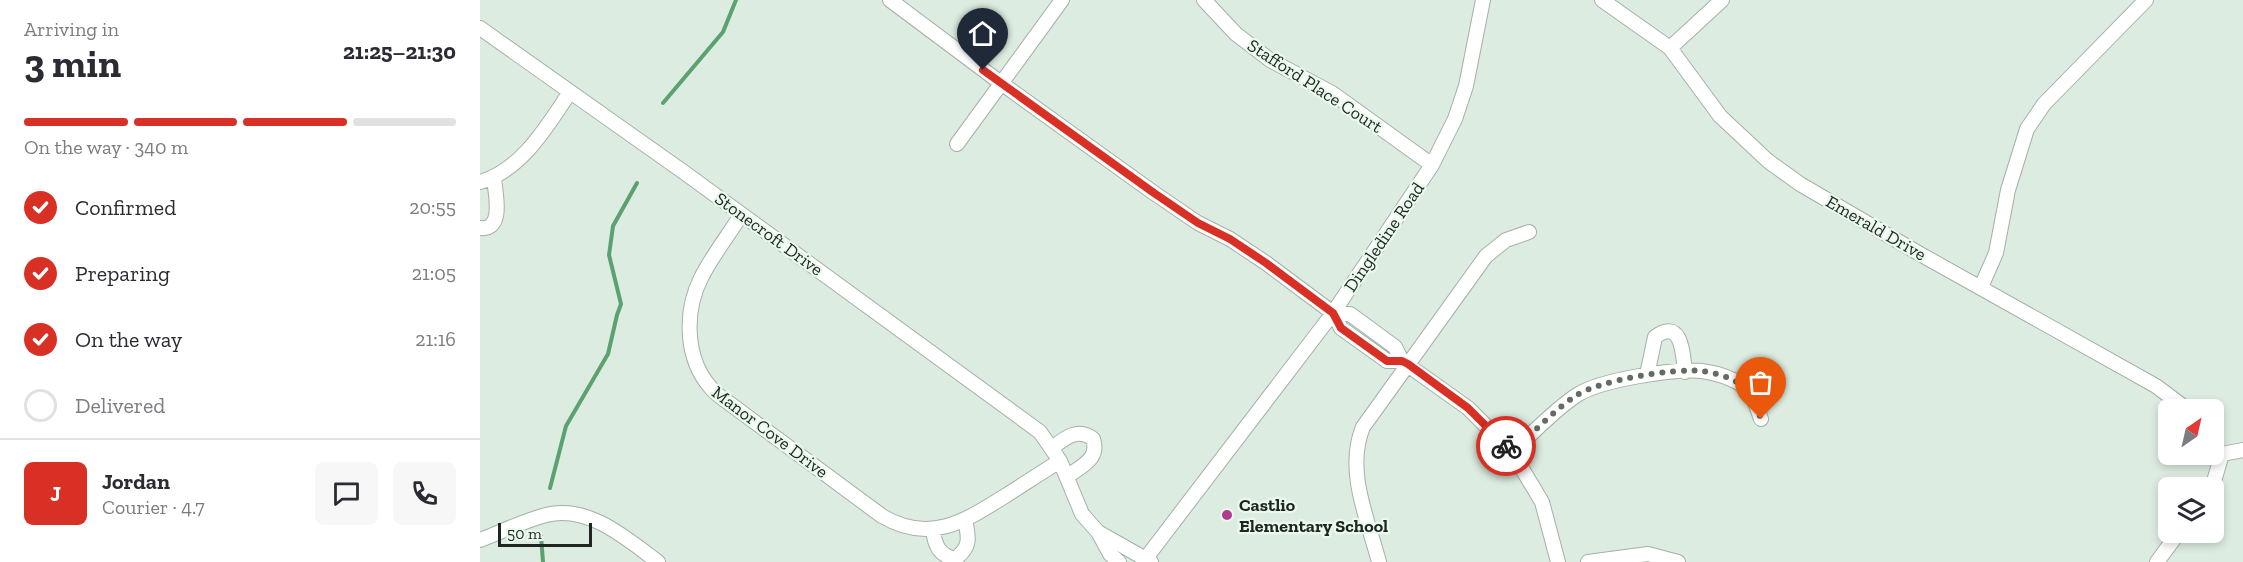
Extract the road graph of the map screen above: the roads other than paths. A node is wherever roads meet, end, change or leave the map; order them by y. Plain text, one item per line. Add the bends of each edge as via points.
1 (890, 0) edge
2 (1062, 0) edge
3 (1204, 0) edge
4 (1483, 0) edge
5 (1602, 0) edge
6 (1722, 0) edge
7 (2146, 0) edge
8 (480, 28) edge
9 (1670, 48) junction
10 (1001, 83) junction
11 (570, 92) junction
12 (957, 144) dead end
13 (1432, 165) junction
14 (494, 178) junction
15 (480, 182) edge
16 (741, 215) junction
17 (480, 228) edge
18 (1528, 232) dead end
19 (1981, 287) junction
20 (1333, 313) junction
21 (1405, 362) junction
22 (1685, 372) junction
23 (1647, 375) junction
24 (2173, 399) edge
25 (1761, 419) dead end
26 (1052, 448) junction
27 (2224, 448) edge
28 (2243, 450) edge
29 (1512, 452) junction
30 (1060, 461) junction
31 (1068, 476) junction
32 (965, 520) junction
33 (933, 530) junction
34 (1098, 532) junction
35 (480, 540) edge
36 (2171, 543) edge
37 (1147, 561) edge
38 (658, 562) edge
39 (1119, 562) edge
40 (1379, 562) edge
41 (1558, 562) edge
42 (1588, 562) edge
43 (1678, 562) edge
44 (2157, 562) edge

1 - 10 street
2 - 10 street
3 - 13 street, Stafford Place Court via 1236,34 1270,60 1332,93
4 - 13 street, Dingledine Road via 1466,86
5 - 9 street, Emerald Drive
6 - 9 street
7 - 19 street via 2044,104 2027,129 2008,190 1995,253
8 - 11 street, Stonecroft Drive
9 - 19 street, Emerald Drive via 1720,116 1768,161 1842,209
10 - 12 street
10 - 20 street via 1163,199 1238,244
11 - 14 street via 524,154
11 - 16 street, Stonecroft Drive
13 - 20 street, Dingledine Road
14 - 15 street
14 - 17 street via 495,221
16 - 26 street, Stonecroft Drive via 1040,432
16 - 33 street, Manor Cove Drive via 700,279 689,313 691,348 698,369 710,388 882,516 910,529
18 - 21 street via 1506,240 1486,256
19 - 24 street, Emerald Drive
20 - 21 street via 1341,328 1387,361
20 - 37 street, Dingledine Road
21 - 29 street via 1468,408
21 - 40 street via 1363,427 1355,456
22 - 23 street
22 - 23 street via 1682,345 1675,334 1663,331 1655,337
22 - 25 street via 1701,371 1732,379 1752,395
23 - 29 street via 1612,381 1577,395
26 - 30 street, Stonecroft Drive
26 - 31 street via 1074,434 1087,434 1093,439 1096,446 1091,460
27 - 28 street
29 - 41 street via 1542,502
30 - 31 street, Stonecroft Drive
30 - 32 street, Manor Cove Drive
31 - 34 street, Stonecroft Drive via 1082,514
32 - 33 street, Manor Cove Drive
32 - 33 street via 968,544 955,559 936,548
34 - 37 street, Stonecroft Drive
34 - 39 street, Stonecroft Drive
35 - 38 street via 547,514 581,515 616,532
36 - 44 street
42 - 43 street via 1648,554

